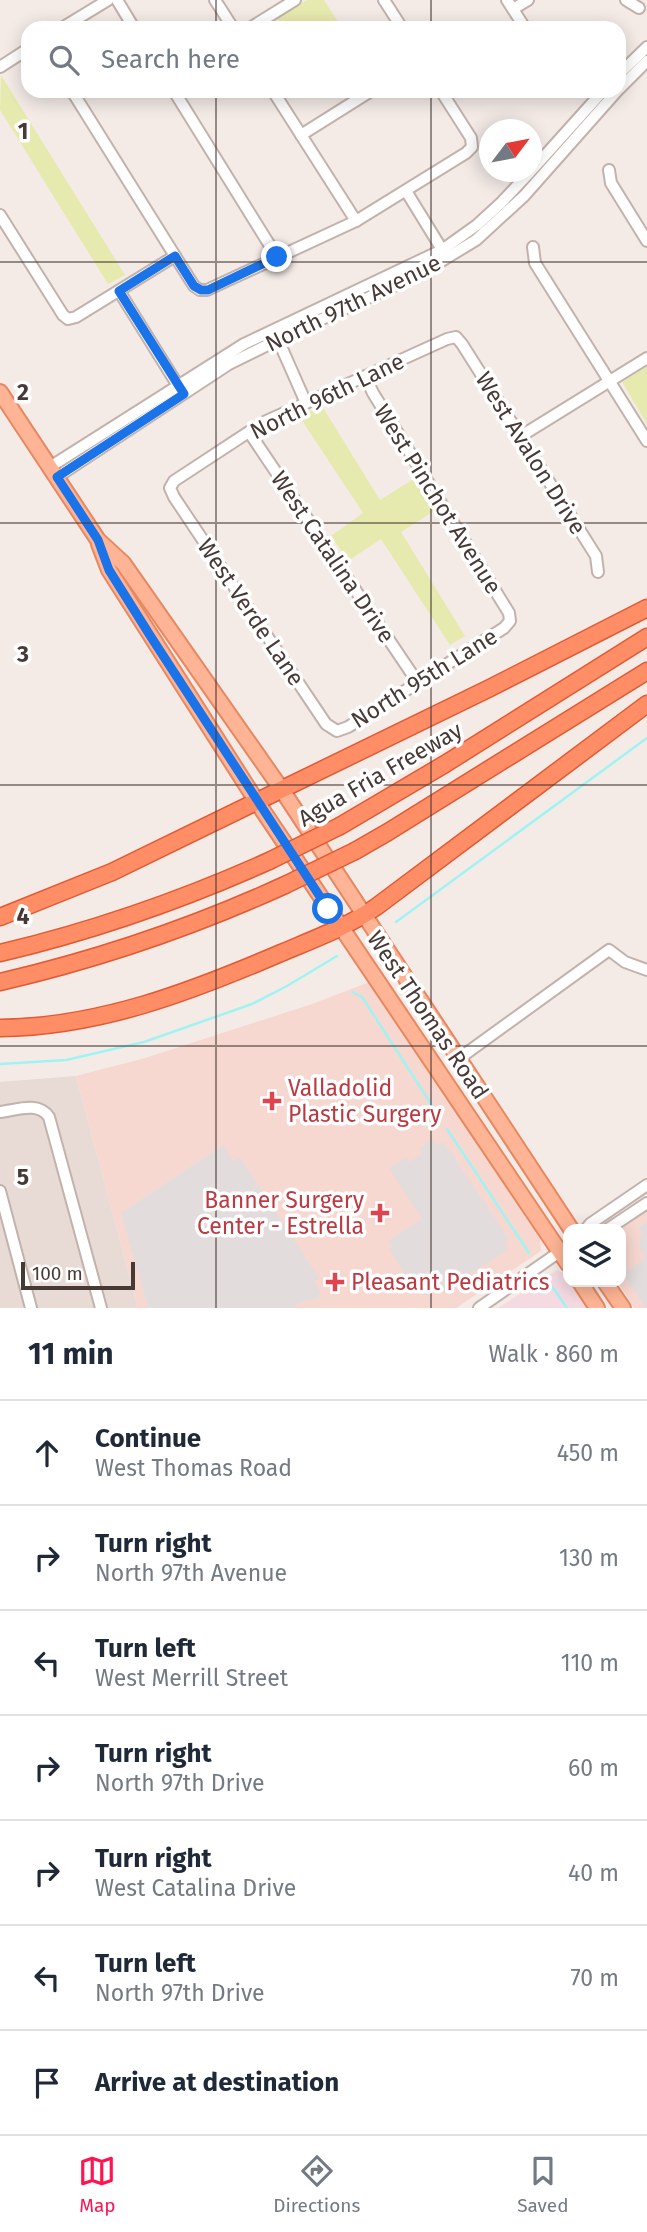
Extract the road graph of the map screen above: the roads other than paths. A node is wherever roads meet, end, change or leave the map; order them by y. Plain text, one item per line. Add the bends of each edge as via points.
1 (108, 0) edge
2 (117, 0) edge
3 (215, 0) edge
4 (384, 0) edge
5 (528, 0) edge
6 (626, 0) edge
7 (287, 1) edge
8 (510, 5) edge
9 (639, 8) dead end
10 (74, 21) edge
11 (130, 21) edge
12 (228, 21) edge
13 (260, 21) edge
14 (398, 21) edge
15 (520, 21) edge
16 (647, 47) edge
17 (21, 54) edge
18 (647, 61) edge
19 (0, 67) edge
20 (626, 67) edge
21 (626, 82) edge
22 (76, 98) edge
23 (178, 98) edge
24 (277, 98) edge
25 (360, 98) edge
26 (445, 98) edge
27 (597, 98) edge
28 (611, 98) edge
29 (301, 135) junction
30 (542, 159) edge
31 (610, 170) dead end
32 (520, 182) edge
33 (406, 191) junction
34 (0, 215) edge
35 (356, 221) junction
36 (647, 241) edge
37 (533, 247) dead end
38 (444, 254) junction
39 (175, 256) junction
40 (277, 257) junction
41 (119, 291) junction
42 (276, 334) junction
43 (456, 337) joint
44 (647, 358) edge
45 (365, 376) junction
46 (609, 382) junction
47 (181, 390) junction
48 (0, 392) edge
49 (306, 403) junction
50 (249, 432) junction
51 (521, 436) junction
52 (647, 441) edge
53 (54, 472) junction
54 (170, 488) joint
55 (98, 540) junction
56 (598, 572) dead end
57 (647, 608) edge
58 (510, 621) joint
59 (647, 637) edge
60 (647, 671) edge
61 (418, 683) junction
62 (647, 704) edge
63 (337, 731) joint
64 (282, 790) junction
65 (257, 802) junction
66 (364, 916) junction
67 (0, 917) edge
68 (341, 928) junction
69 (0, 953) edge
70 (647, 970) edge
71 (0, 982) edge
72 (0, 1028) edge
73 (457, 1060) junction
74 (484, 1098) junction
75 (460, 1102) junction
76 (0, 1112) edge
77 (647, 1185) edge
78 (0, 1191) edge
79 (645, 1203) edge
80 (568, 1224) edge
81 (590, 1224) edge
82 (615, 1224) edge
83 (563, 1248) edge
84 (563, 1250) edge
85 (583, 1287) edge
86 (608, 1287) edge
87 (31, 1308) edge
88 (101, 1308) edge
89 (479, 1308) edge
90 (597, 1308) edge
91 (623, 1308) edge

1 - 10 street
2 - 11 street
3 - 12 street
4 - 14 street
5 - 8 street
6 - 9 street
7 - 13 street
8 - 15 street
16 - 20 street
17 - 19 street
18 - 21 street, North 97th Avenue
22 - 39 street
23 - 40 street
24 - 29 street
25 - 29 street
26 - 33 street via 472,146
27 - 30 street, North 97th Avenue
28 - 38 street, North 97th Avenue via 524,196 475,240
29 - 35 street
31 - 36 street via 611,183
32 - 38 street, North 97th Avenue
33 - 35 street
33 - 38 street
34 - 41 street via 68,319
35 - 40 street
37 - 46 street via 535,263
38 - 42 street, North 97th Avenue via 420,274
39 - 40 street via 201,290
39 - 41 street
41 - 47 street
42 - 47 street, North 97th Avenue via 244,344
42 - 49 street
43 - 45 street, North 96th Lane
43 - 51 street, West Avalon Drive
44 - 46 street
45 - 49 street, North 96th Lane
45 - 58 street, West Pinchot Avenue
46 - 51 street
46 - 52 street
47 - 53 street, North 97th Avenue
48 - 53 main road, West Thomas Road
49 - 50 street, North 96th Lane
50 - 54 street, North 96th Lane
50 - 61 street, West Catalina Drive
51 - 56 street, West Avalon Drive via 596,556
53 - 55 main road, West Thomas Road
54 - 63 street, West Verde Lane via 326,724
55 - 64 main road, West Thomas Road via 123,563
55 - 65 main road, West Thomas Road via 109,570
57 - 64 highway
58 - 61 street, North 95th Lane
59 - 69 highway, Agua Fria Freeway, bridge via 340,826 269,861 148,910
60 - 71 highway, bridge via 407,821 285,885 132,946
61 - 63 street, North 95th Lane
62 - 66 highway
64 - 65 highway
64 - 66 main road, West Thomas Road
65 - 67 highway via 87,883
65 - 68 main road, West Thomas Road
66 - 68 highway
66 - 73 main road, West Thomas Road
68 - 72 highway via 124,1012 71,1023
68 - 75 main road, West Thomas Road
70 - 73 street via 609,950
73 - 74 main road, West Thomas Road
74 - 75 main road
74 - 80 main road, West Thomas Road
75 - 83 main road, West Thomas Road
76 - 88 street via 35,1107 50,1117
77 - 81 street
78 - 87 street
79 - 82 street
84 - 89 street
85 - 90 main road
86 - 91 main road

